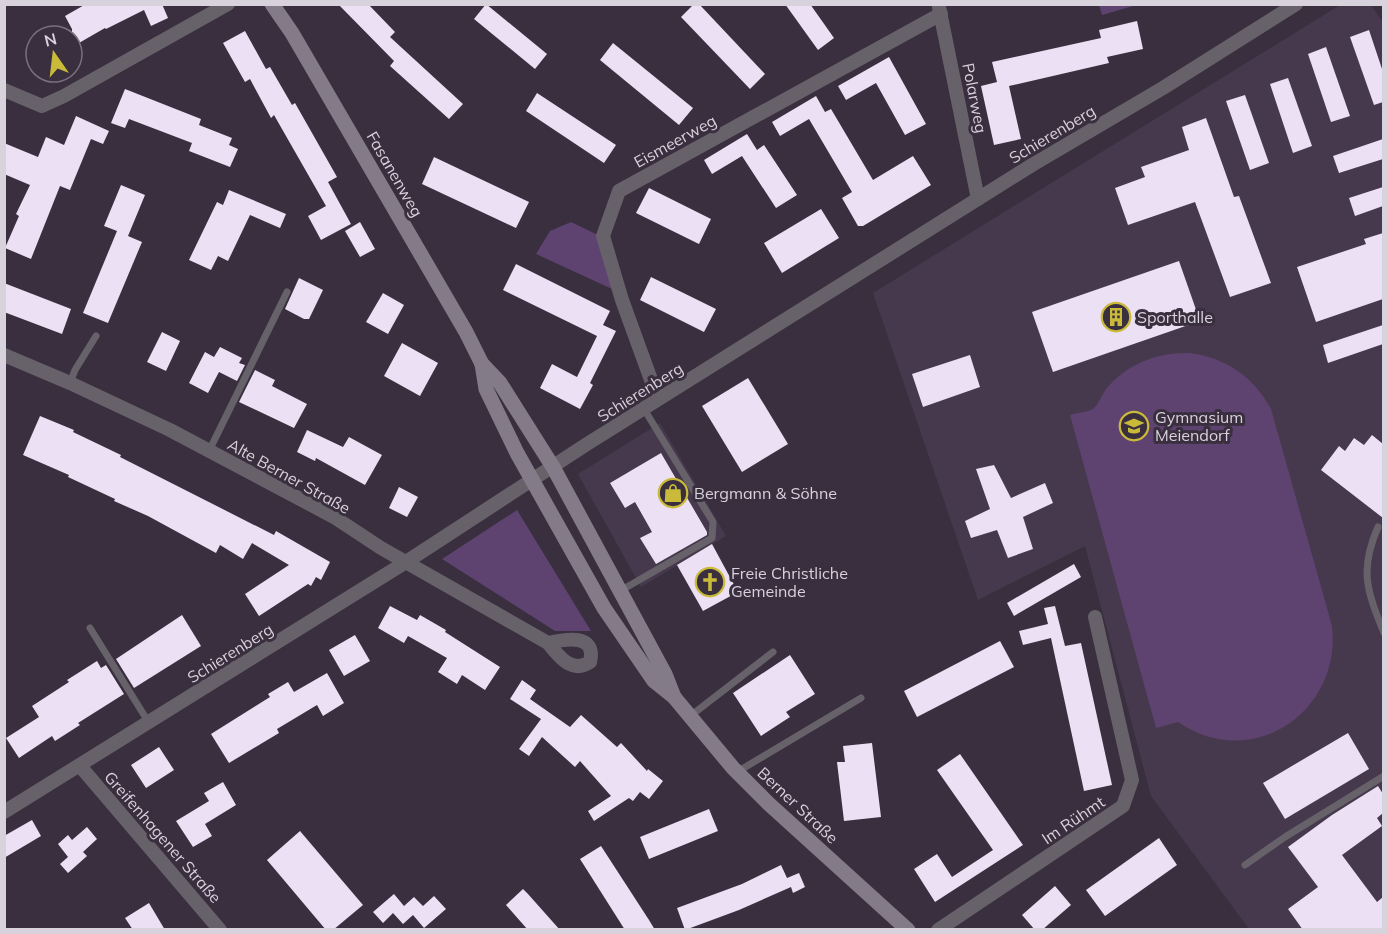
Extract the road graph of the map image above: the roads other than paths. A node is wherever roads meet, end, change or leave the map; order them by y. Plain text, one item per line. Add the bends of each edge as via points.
1 (228, 4) edge
2 (272, 4) edge
3 (1296, 4) edge
4 (940, 9) edge
5 (4, 90) edge
6 (978, 198) junction
7 (288, 292) dead end
8 (96, 336) dead end
9 (4, 355) edge
10 (482, 364) junction
11 (70, 383) junction
12 (658, 399) junction
13 (644, 409) junction
14 (209, 451) junction
15 (553, 467) junction
16 (532, 481) junction
17 (1378, 526) dead end
18 (406, 562) junction
19 (620, 591) junction
20 (1095, 617) dead end
21 (635, 618) joint
22 (617, 627) joint
23 (90, 628) dead end
24 (1383, 633) edge
25 (548, 643) dead end
26 (773, 652) dead end
27 (674, 697) junction
28 (861, 698) dead end
29 (689, 717) junction
30 (149, 723) junction
31 (80, 766) junction
32 (737, 772) junction
33 (1383, 776) edge
34 (4, 812) edge
35 (1245, 865) dead end
36 (220, 930) edge
37 (908, 930) edge
38 (938, 930) edge

1 - 5 street via 42,106
2 - 10 main road, Fasanenweg
3 - 6 street, Schierenberg
4 - 6 street, Polarweg
4 - 12 street, Eismeerweg via 619,191 603,236
6 - 12 street, Schierenberg
7 - 14 lane
8 - 11 lane
9 - 11 street, Alte Berner Straße
10 - 15 main road, Fasanenweg via 500,383
10 - 16 main road, Fasanenweg via 486,389 496,413
11 - 14 street, Alte Berner Straße
12 - 13 street, Schierenberg
13 - 15 street, Schierenberg
13 - 19 lane via 713,522 712,538
14 - 18 street, Alte Berner Straße via 334,517
15 - 16 street, Schierenberg
15 - 19 main road, Fasanenweg
16 - 18 street, Schierenberg
16 - 22 main road, Fasanenweg
17 - 24 lane via 1366,562 1367,588
18 - 25 street, Alte Berner Straße
18 - 30 street, Schierenberg
19 - 21 main road, Fasanenweg
20 - 38 street, Im Rühmt via 1132,780 1123,807
21 - 27 main road, Berner Straße
22 - 27 main road, Berner Straße via 654,681
23 - 30 lane
26 - 29 lane
27 - 29 main road, Berner Straße
28 - 32 lane
29 - 32 main road, Berner Straße
30 - 31 street, Schierenberg
31 - 34 street, Schierenberg
31 - 36 street, Greifenhagener Straße
32 - 37 main road, Berner Straße
33 - 35 lane

